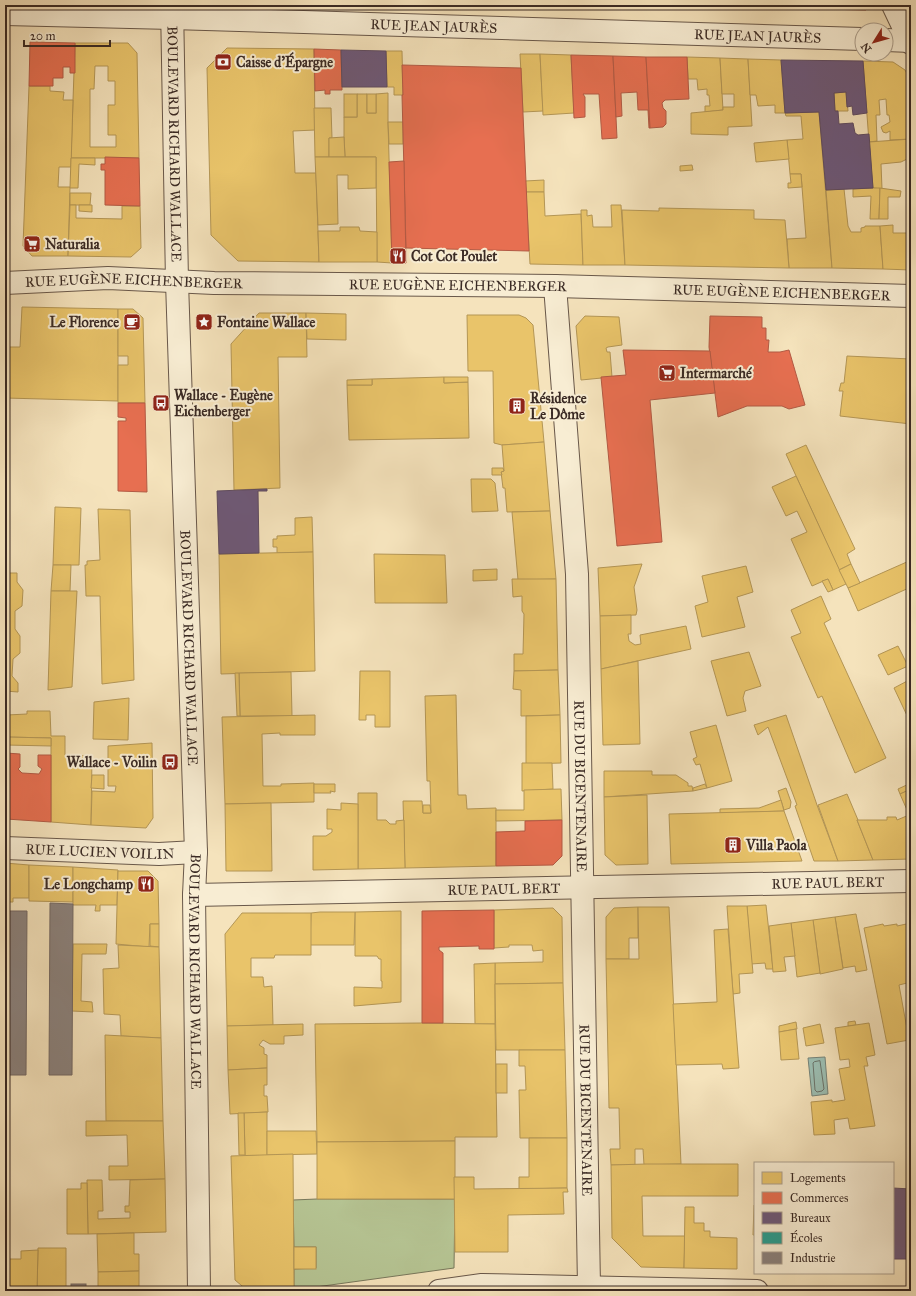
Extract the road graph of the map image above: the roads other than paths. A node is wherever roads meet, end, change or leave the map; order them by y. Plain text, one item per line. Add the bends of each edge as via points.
1 (893, 5) edge
2 (172, 11) edge
3 (5, 14) edge
4 (854, 40) edge
5 (894, 41) edge
6 (911, 42) edge
7 (177, 282) junction
8 (5, 283) edge
9 (555, 286) junction
10 (911, 296) edge
11 (5, 848) edge
12 (196, 852) junction
13 (911, 881) edge
14 (582, 887) junction
15 (194, 894) junction
16 (589, 1287) junction
17 (199, 1291) edge
18 (439, 1291) edge
19 (757, 1291) edge

1 - 6 street
2 - 3 street, RUE JEAN JAURÈS
2 - 4 street, RUE JEAN JAURÈS
2 - 7 street, BOULEVARD RICHARD WALLACE
5 - 6 street
7 - 8 street, RUE EUGÈNE EICHENBERGER via 108,278
7 - 9 street, RUE EUGÈNE EICHENBERGER
7 - 12 street, BOULEVARD RICHARD WALLACE
9 - 10 street, RUE EUGÈNE EICHENBERGER
9 - 14 street, RUE DU BICENTENAIRE via 577,574
11 - 12 street, RUE LUCIEN VOILIN via 159,854
12 - 15 street, BOULEVARD RICHARD WALLACE
13 - 14 street, RUE PAUL BERT
14 - 15 street, RUE PAUL BERT
14 - 16 street, RUE DU BICENTENAIRE
15 - 17 street, BOULEVARD RICHARD WALLACE
16 - 18 street via 482,1285
16 - 19 street

